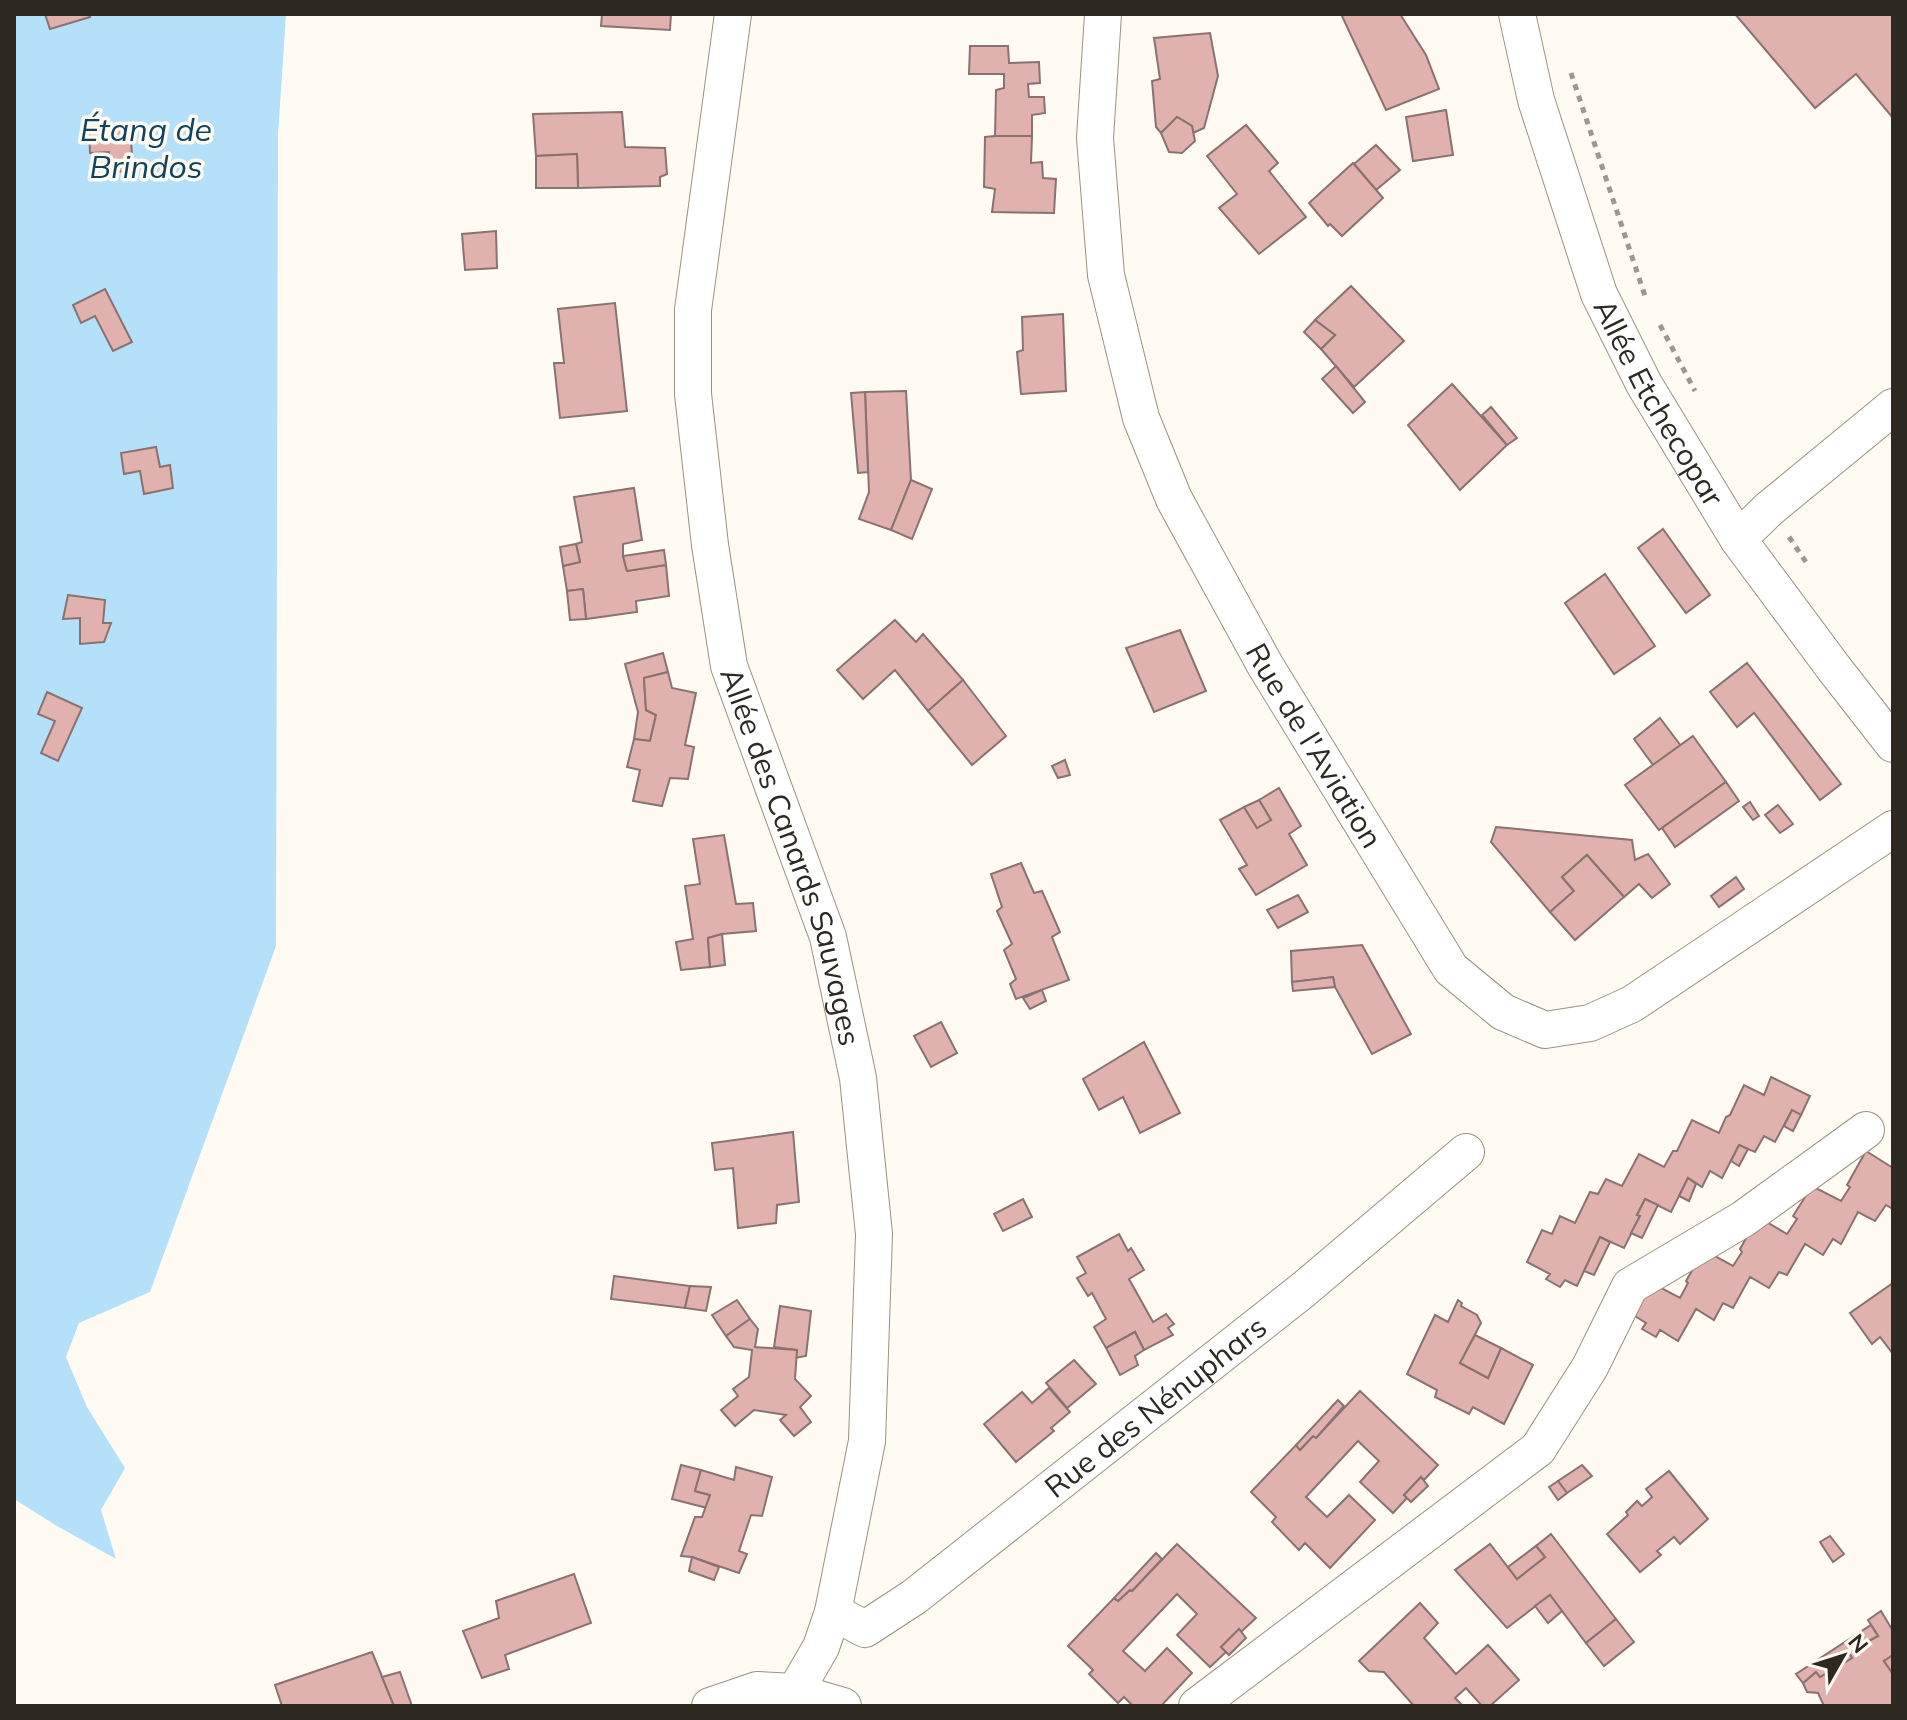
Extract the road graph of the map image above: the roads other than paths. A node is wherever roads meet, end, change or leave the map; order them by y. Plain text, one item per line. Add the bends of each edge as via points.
1 (733, 14) edge
2 (1103, 14) edge
3 (1517, 14) edge
4 (1893, 407) edge
5 (1738, 539) junction
6 (1893, 744) edge
7 (1893, 829) edge
8 (1866, 1130) dead end
9 (1466, 1152) dead end
10 (833, 1612) junction
11 (795, 1692) junction
12 (710, 1706) edge
13 (843, 1706) edge
14 (1197, 1706) edge

1 - 10 street, Allée des Canards Sauvages via 693,310 693,394 710,545 729,666 828,937 858,1078 874,1234 867,1441
2 - 7 street, Rue de l'Aviation via 1095,138 1106,275 1141,418 1174,499 1265,665 1451,969 1503,1012 1545,1030 1590,1023 1632,1004
3 - 5 street, Allée Etchecopar via 1536,100 1599,294 1644,384
4 - 5 street
5 - 6 street, Allée Etchecopar
8 - 14 street via 1743,1219 1630,1286 1590,1367 1538,1449
9 - 10 street, Rue des Nénuphars via 1303,1290 914,1597 865,1629
10 - 11 street, Allée des Canards Sauvages via 821,1647
11 - 12 street via 757,1690
11 - 13 street

